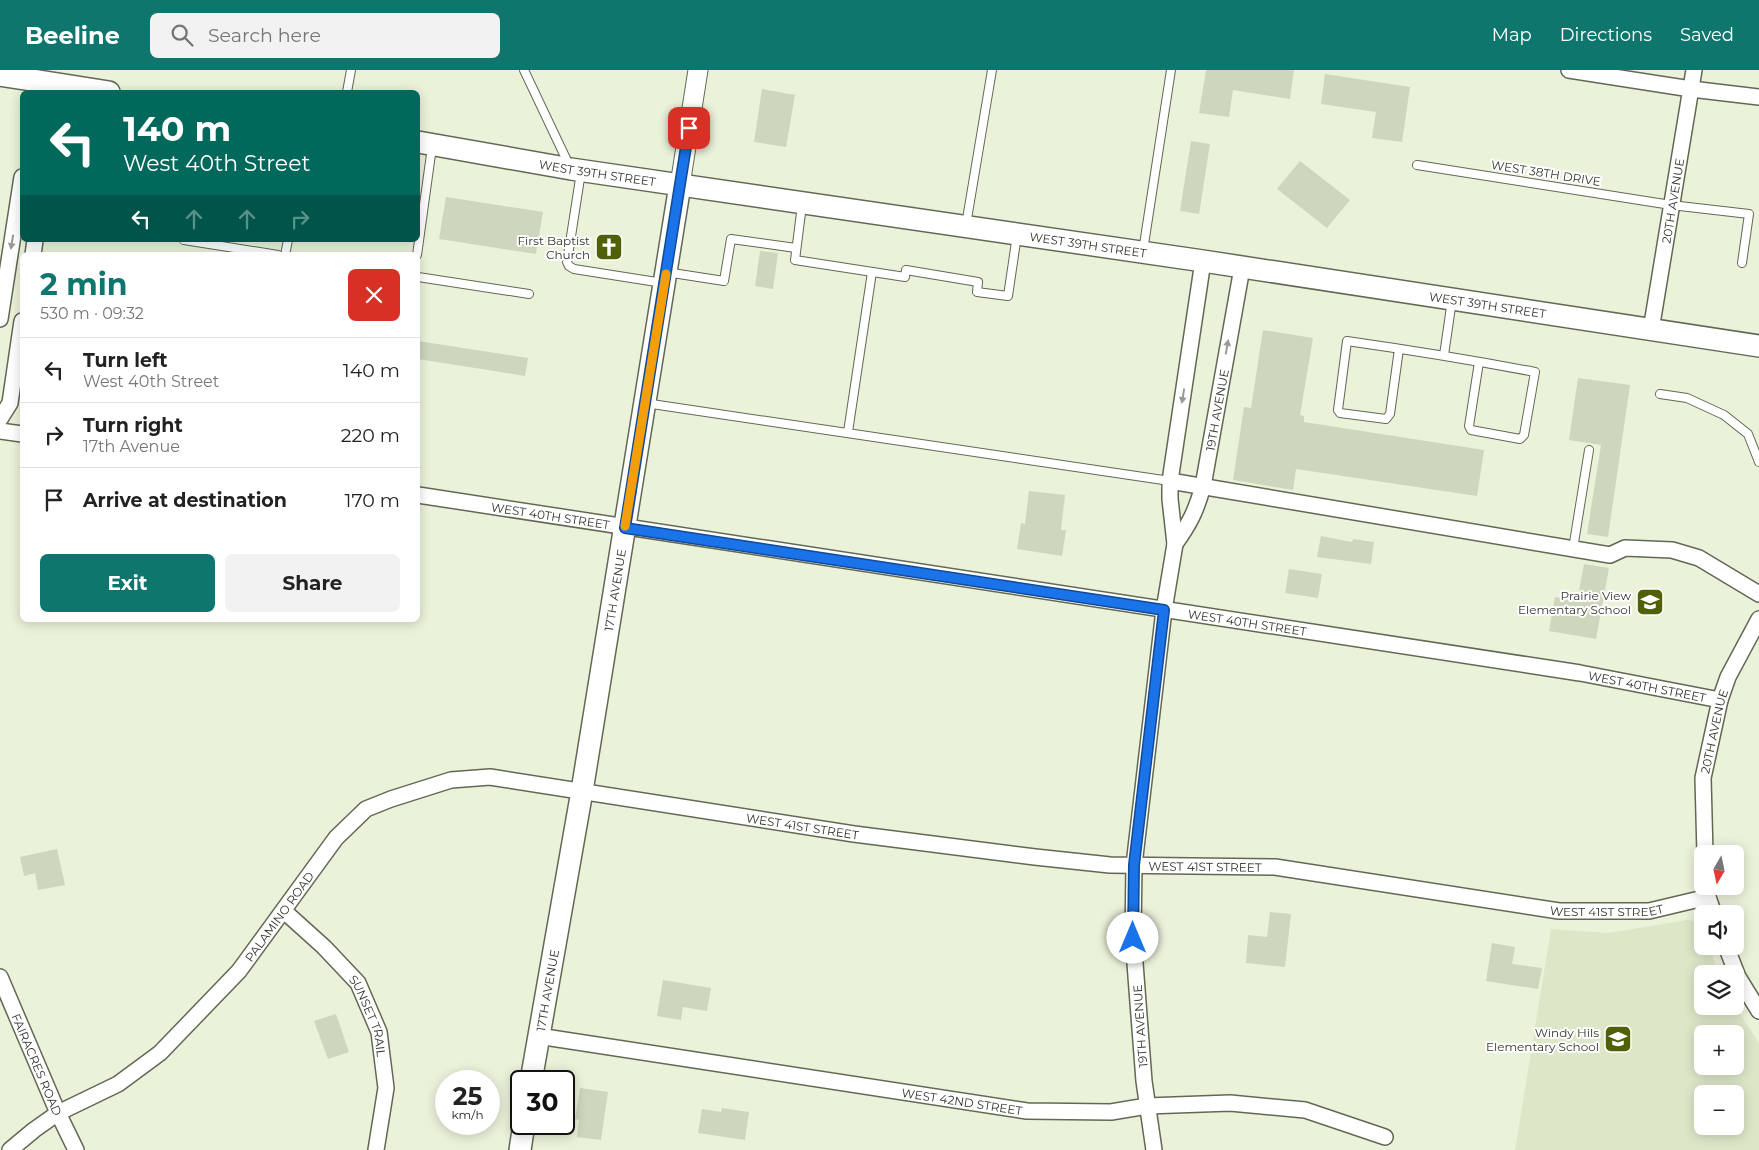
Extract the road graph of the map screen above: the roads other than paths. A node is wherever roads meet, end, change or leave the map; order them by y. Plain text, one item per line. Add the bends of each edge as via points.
1 (351, 70) edge
2 (524, 70) edge
3 (698, 70) edge
4 (992, 70) edge
5 (1171, 70) edge
6 (1569, 70) edge
7 (1694, 70) edge
8 (0, 75) edge
9 (47, 89) edge
10 (1691, 89) junction
11 (68, 90) edge
12 (347, 90) edge
13 (1759, 97) edge
14 (425, 144) edge
15 (1417, 164) dead end
16 (576, 170) junction
17 (680, 185) junction
18 (20, 190) edge
19 (803, 203) junction
20 (1672, 205) junction
21 (420, 213) edge
22 (965, 228) junction
23 (1017, 235) junction
24 (197, 242) edge
25 (796, 248) junction
26 (259, 252) edge
27 (1142, 253) junction
28 (1203, 261) junction
29 (1742, 263) dead end
30 (1242, 268) junction
31 (872, 272) junction
32 (420, 277) edge
33 (665, 277) junction
34 (529, 294) dead end
35 (1452, 300) junction
36 (0, 319) edge
37 (1651, 330) junction
38 (20, 335) edge
39 (1759, 346) edge
40 (1399, 348) junction
41 (1444, 355) junction
42 (1479, 362) junction
43 (1660, 394) dead end
44 (645, 403) junction
45 (0, 419) edge
46 (0, 431) edge
47 (848, 432) junction
48 (20, 434) edge
49 (1590, 450) dead end
50 (1759, 462) edge
51 (1170, 481) junction
52 (1202, 486) junction
53 (420, 496) edge
54 (625, 528) junction
55 (1175, 544) junction
56 (1573, 549) junction
57 (1759, 594) edge
58 (1164, 610) junction
59 (1759, 619) edge
60 (1720, 700) junction
61 (582, 791) junction
62 (1705, 845) edge
63 (1134, 865) junction
64 (1698, 895) edge
65 (284, 911) junction
66 (1729, 955) edge
67 (0, 977) edge
68 (1759, 1011) edge
69 (538, 1036) junction
70 (533, 1070) edge
71 (1147, 1106) junction
72 (58, 1113) junction
73 (522, 1135) edge
74 (1385, 1137) dead end
75 (10, 1150) edge
76 (76, 1150) edge
77 (376, 1150) edge
78 (520, 1150) edge
79 (1154, 1150) edge

1 - 12 lane
2 - 16 lane
3 - 17 street, 17TH AVENUE
4 - 22 lane
5 - 27 lane
6 - 10 street
7 - 10 street, 20TH AVENUE
8 - 9 main road
9 - 11 main road
10 - 13 street
10 - 20 street, 20TH AVENUE
14 - 16 main road, WEST 39TH STREET
14 - 21 lane
15 - 20 lane, WEST 38TH DRIVE
16 - 17 main road, WEST 39TH STREET
16 - 33 lane via 569,266
17 - 19 main road, WEST 39TH STREET
17 - 33 main road, 17TH AVENUE
18 -> 36 street
19 - 22 main road, WEST 39TH STREET
19 - 25 lane
20 - 29 lane, WEST 38TH DRIVE via 1749,214
20 - 37 street, 20TH AVENUE
22 - 23 main road, WEST 39TH STREET
23 - 27 main road, WEST 39TH STREET
23 - 31 lane via 1008,296 977,292 978,282 906,270 905,277
24 - 26 lane
25 - 31 lane via 794,260
25 - 33 lane via 731,239 724,282
27 - 28 main road, WEST 39TH STREET
28 - 30 main road, WEST 39TH STREET
28 -> 51 street, 19TH AVENUE
30 - 35 main road, WEST 39TH STREET
52 -> 30 street, 19TH AVENUE
31 - 47 lane
32 - 34 lane
33 - 44 main road, 17TH AVENUE
35 - 37 main road, WEST 39TH STREET
35 - 41 lane
37 - 39 main road, WEST 39TH STREET
38 - 45 street via 10,403
40 - 40 lane via 1347,341 1340,413 1386,419 1390,414
40 - 41 lane
41 - 42 lane
42 - 42 lane via 1471,430 1520,439 1524,435 1535,372
43 - 50 lane via 1687,398 1724,414 1748,434
44 - 47 lane
44 - 54 main road, 17TH AVENUE
46 - 48 street
47 - 51 lane
49 - 56 lane
51 - 52 street
51 - 55 street, 19TH AVENUE
52 - 55 street, 19TH AVENUE via 1196,510
52 - 56 street
53 - 54 street, WEST 40TH STREET
54 - 58 street, WEST 40TH STREET
54 - 61 main road, 17TH AVENUE
55 - 58 street, 19TH AVENUE
56 - 57 street via 1610,555 1625,548 1672,550 1699,558
58 - 60 street, WEST 40TH STREET via 1580,673
58 - 63 street, 19TH AVENUE
59 - 60 street, 20TH AVENUE
60 - 62 street, 20TH AVENUE via 1703,778
61 - 63 street, WEST 41ST STREET via 854,834 1035,858
61 - 65 street, PALAMINO ROAD via 490,776 451,780 366,809 336,838
61 - 69 main road, 17TH AVENUE
63 - 64 street, WEST 41ST STREET via 1275,867 1559,911 1649,911
63 - 71 street, 19TH AVENUE via 1133,938
65 - 72 street, PALAMINO ROAD via 239,971 160,1053 118,1084
65 - 77 street, SUNSET TRAIL via 358,983 379,1032 386,1088
66 - 68 street via 1738,978
67 - 72 street, FAIRACRES ROAD
69 - 70 main road, 17TH AVENUE
69 - 71 street, WEST 42ND STREET via 1027,1111 1111,1112
71 - 74 street, WEST 42ND STREET via 1230,1103 1305,1110
71 - 79 street, 19TH AVENUE
72 - 75 street, PALAMINO ROAD
72 - 76 street, FAIRACRES ROAD
73 - 78 main road

